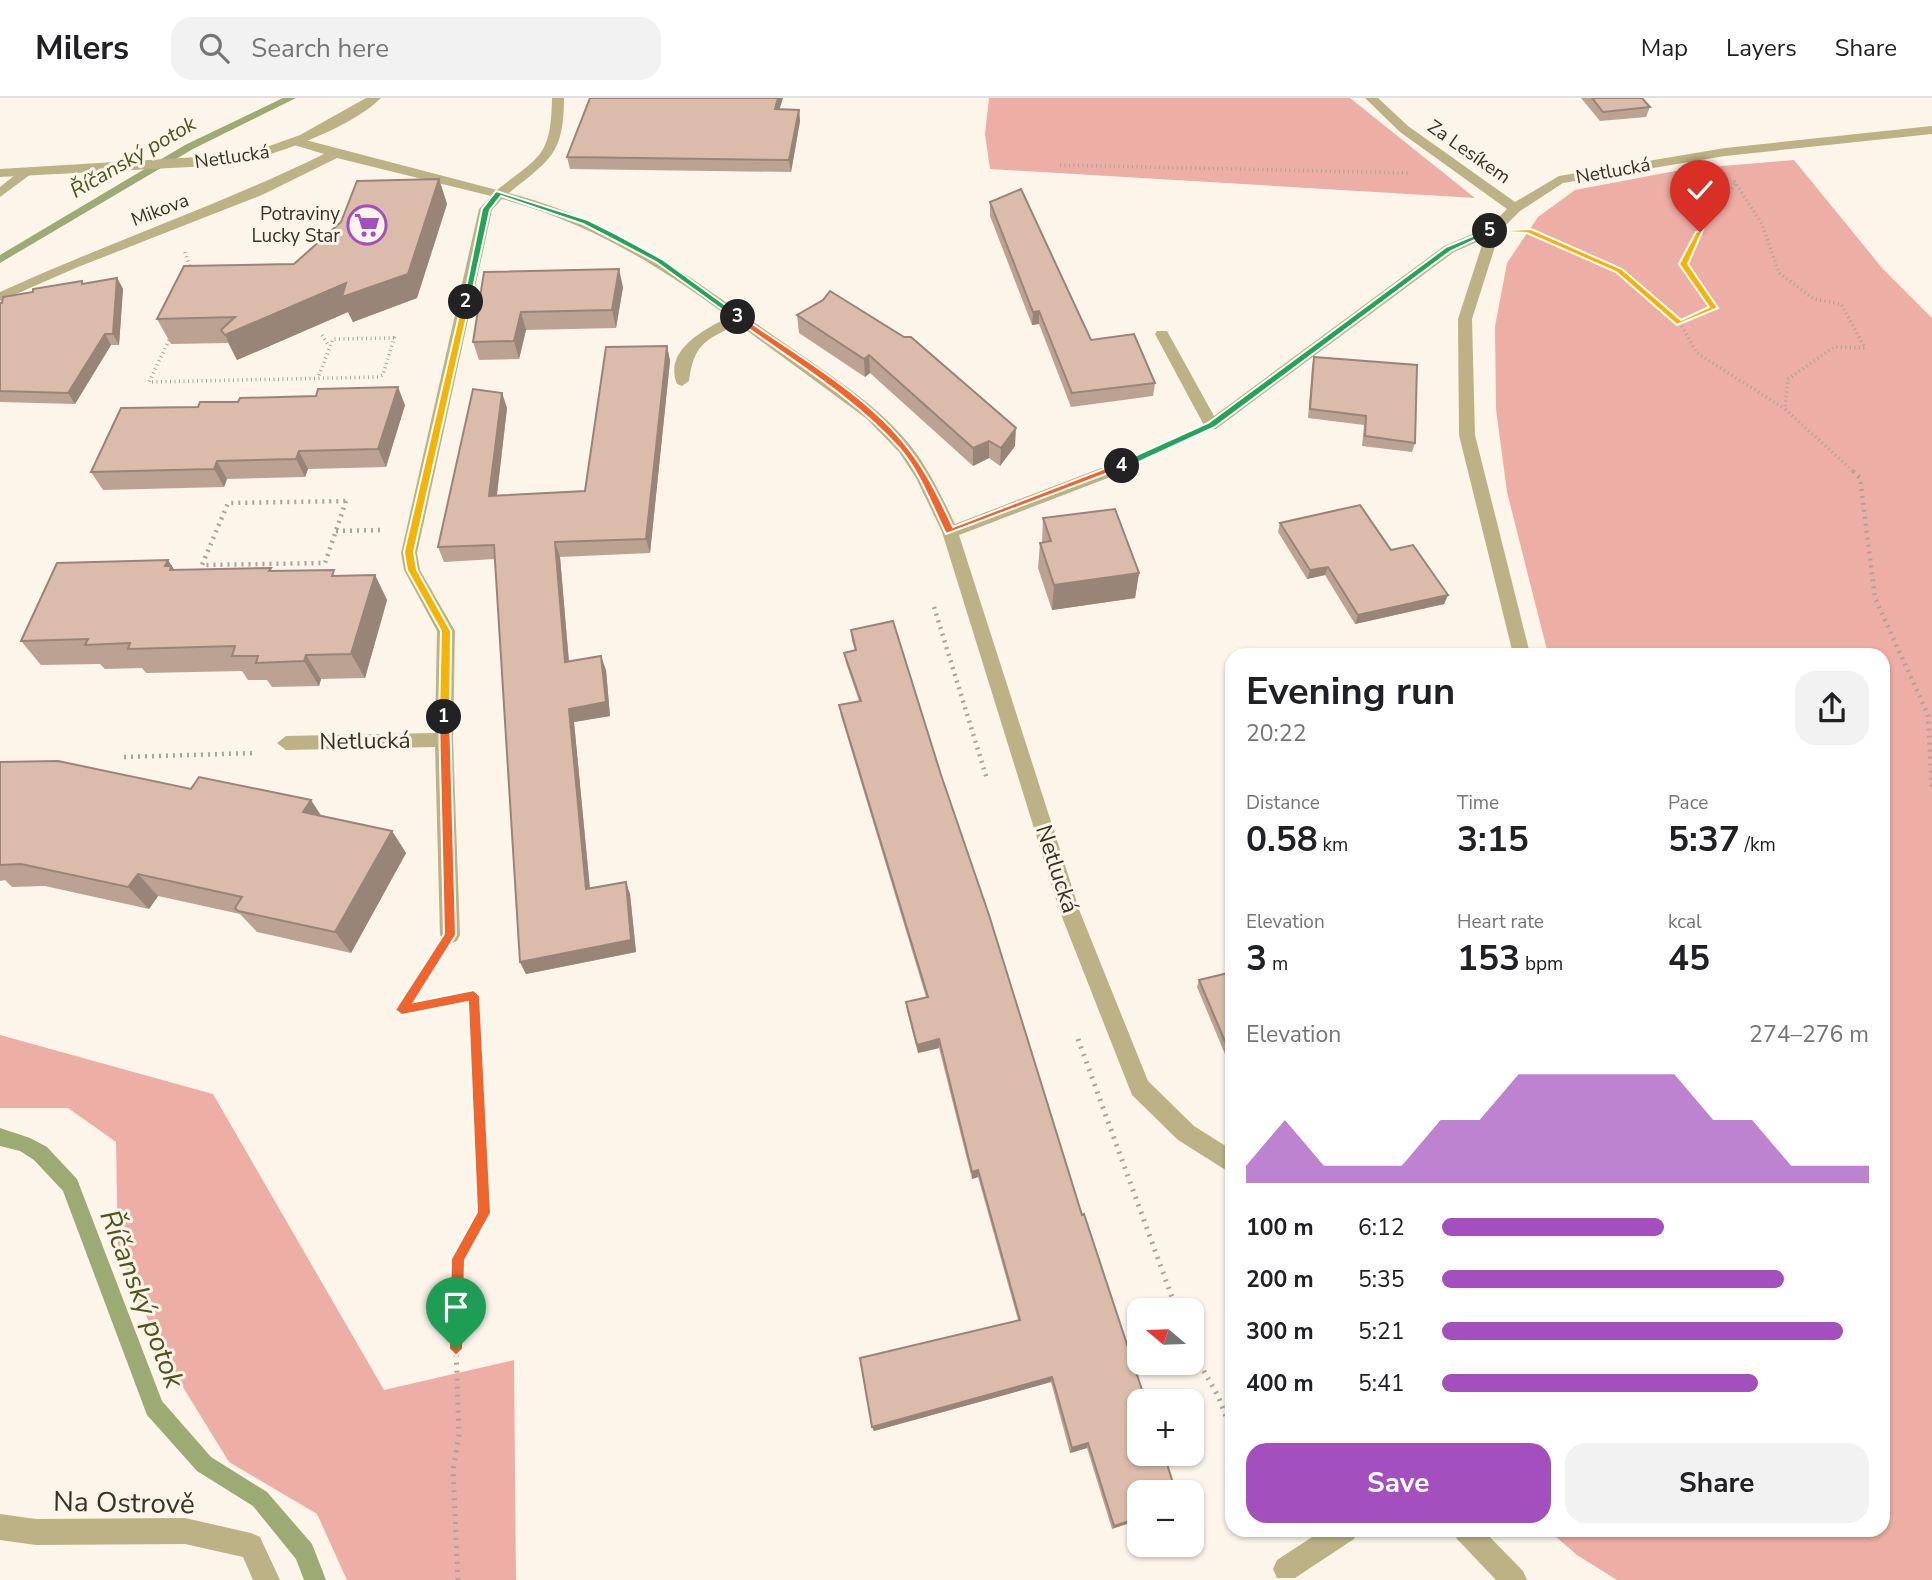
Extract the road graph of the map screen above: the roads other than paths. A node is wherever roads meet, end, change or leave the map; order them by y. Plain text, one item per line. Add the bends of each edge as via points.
1 (375, 98) edge
2 (558, 98) edge
3 (1371, 98) edge
4 (1932, 130) edge
5 (298, 142) junction
6 (333, 155) junction
7 (29, 172) junction
8 (0, 173) edge
9 (0, 193) edge
10 (499, 193) junction
11 (1515, 208) junction
12 (1494, 230) junction
13 (0, 297) edge
14 (739, 318) junction
15 (1162, 334) dead end
16 (682, 381) dead end
17 (1107, 472) road end
18 (950, 532) junction
19 (1520, 648) edge
20 (444, 740) junction
21 (286, 743) road end
22 (450, 935) road end
23 (1225, 1158) edge
24 (0, 1527) edge
25 (1335, 1537) edge
26 (1472, 1537) edge
27 (1286, 1569) dead end
28 (1510, 1579) edge
29 (267, 1580) edge

1 - 5 street
2 - 10 street via 557,131 550,153 536,171
3 - 11 street, Za Lesíkem via 1404,130
4 - 11 street, Netlucká via 1725,152 1559,180
5 - 6 street, Netlucká
5 - 7 street, Netlucká via 262,156 228,161
6 - 10 street, Netlucká
6 - 13 street, Mikova via 257,192
7 - 8 street, Netlucká
7 - 9 street
10 - 14 street, Netlucká via 586,222 615,237 659,261
10 - 20 street, Netlucká via 486,209 409,552 412,570 446,631
11 - 12 street, Netlucká
12 - 15 street via 1449,249 1211,425
12 - 19 street, Netlucká via 1465,319 1467,435
14 - 16 street via 691,344
14 - 18 street, Netlucká via 855,401 904,448 930,488
17 - 18 street
18 - 23 street, Netlucká via 1070,912 1140,1088 1186,1133
20 - 21 street, Netlucká
20 - 22 street, Netlucká
24 - 29 street, Na Ostrově via 36,1532 185,1531 251,1546
25 - 27 street
26 - 28 street

